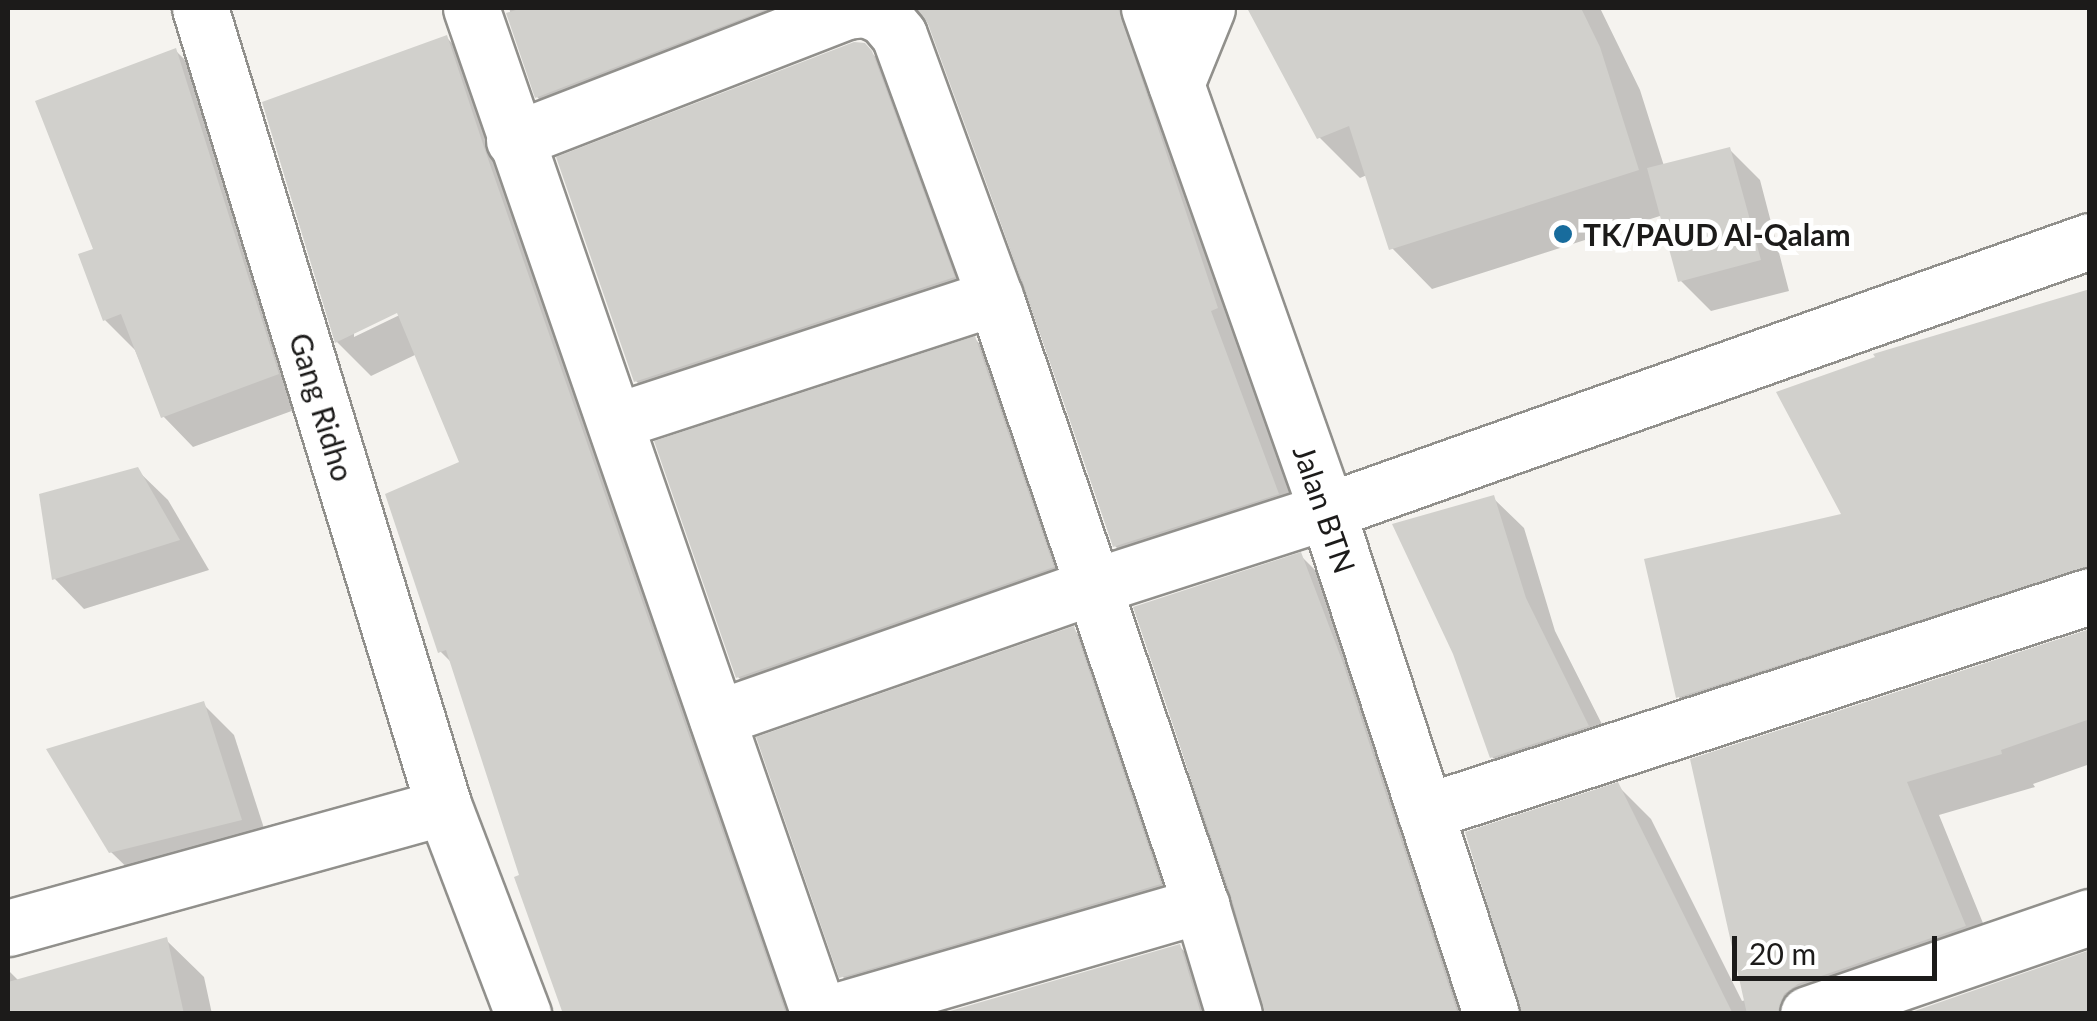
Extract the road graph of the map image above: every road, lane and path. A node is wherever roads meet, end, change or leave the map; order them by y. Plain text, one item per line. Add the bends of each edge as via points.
1 (200, 8) edge
2 (471, 8) edge
3 (1149, 8) edge
4 (1206, 8) edge
5 (1176, 84) junction
6 (514, 140) junction
7 (2090, 241) edge
8 (995, 297) junction
9 (616, 420) junction
10 (1328, 512) junction
11 (1092, 588) junction
12 (2090, 596) edge
13 (717, 718) junction
14 (444, 808) junction
15 (1425, 812) junction
16 (1202, 906) junction
17 (2090, 917) edge
18 (8, 928) edge
19 (523, 1014) edge
20 (822, 1014) edge
21 (1234, 1014) edge
22 (1491, 1014) edge
23 (1808, 1014) edge

1 - 14 street, Gang Ridho
2 - 6 street
3 - 5 street, Jalan BTN
4 - 5 street
5 - 10 street, Jalan BTN
6 - 8 street via 866,9 884,17 898,35
6 - 9 street
7 - 10 street
8 - 9 street
8 - 11 street
9 - 13 street
10 - 11 street
10 - 15 street, Jalan BTN
11 - 13 street
11 - 16 street
12 - 15 street
13 - 20 street
14 - 18 street
14 - 19 street, Gang Ridho
15 - 22 street, Jalan BTN
16 - 20 street
16 - 21 street
17 - 23 street

